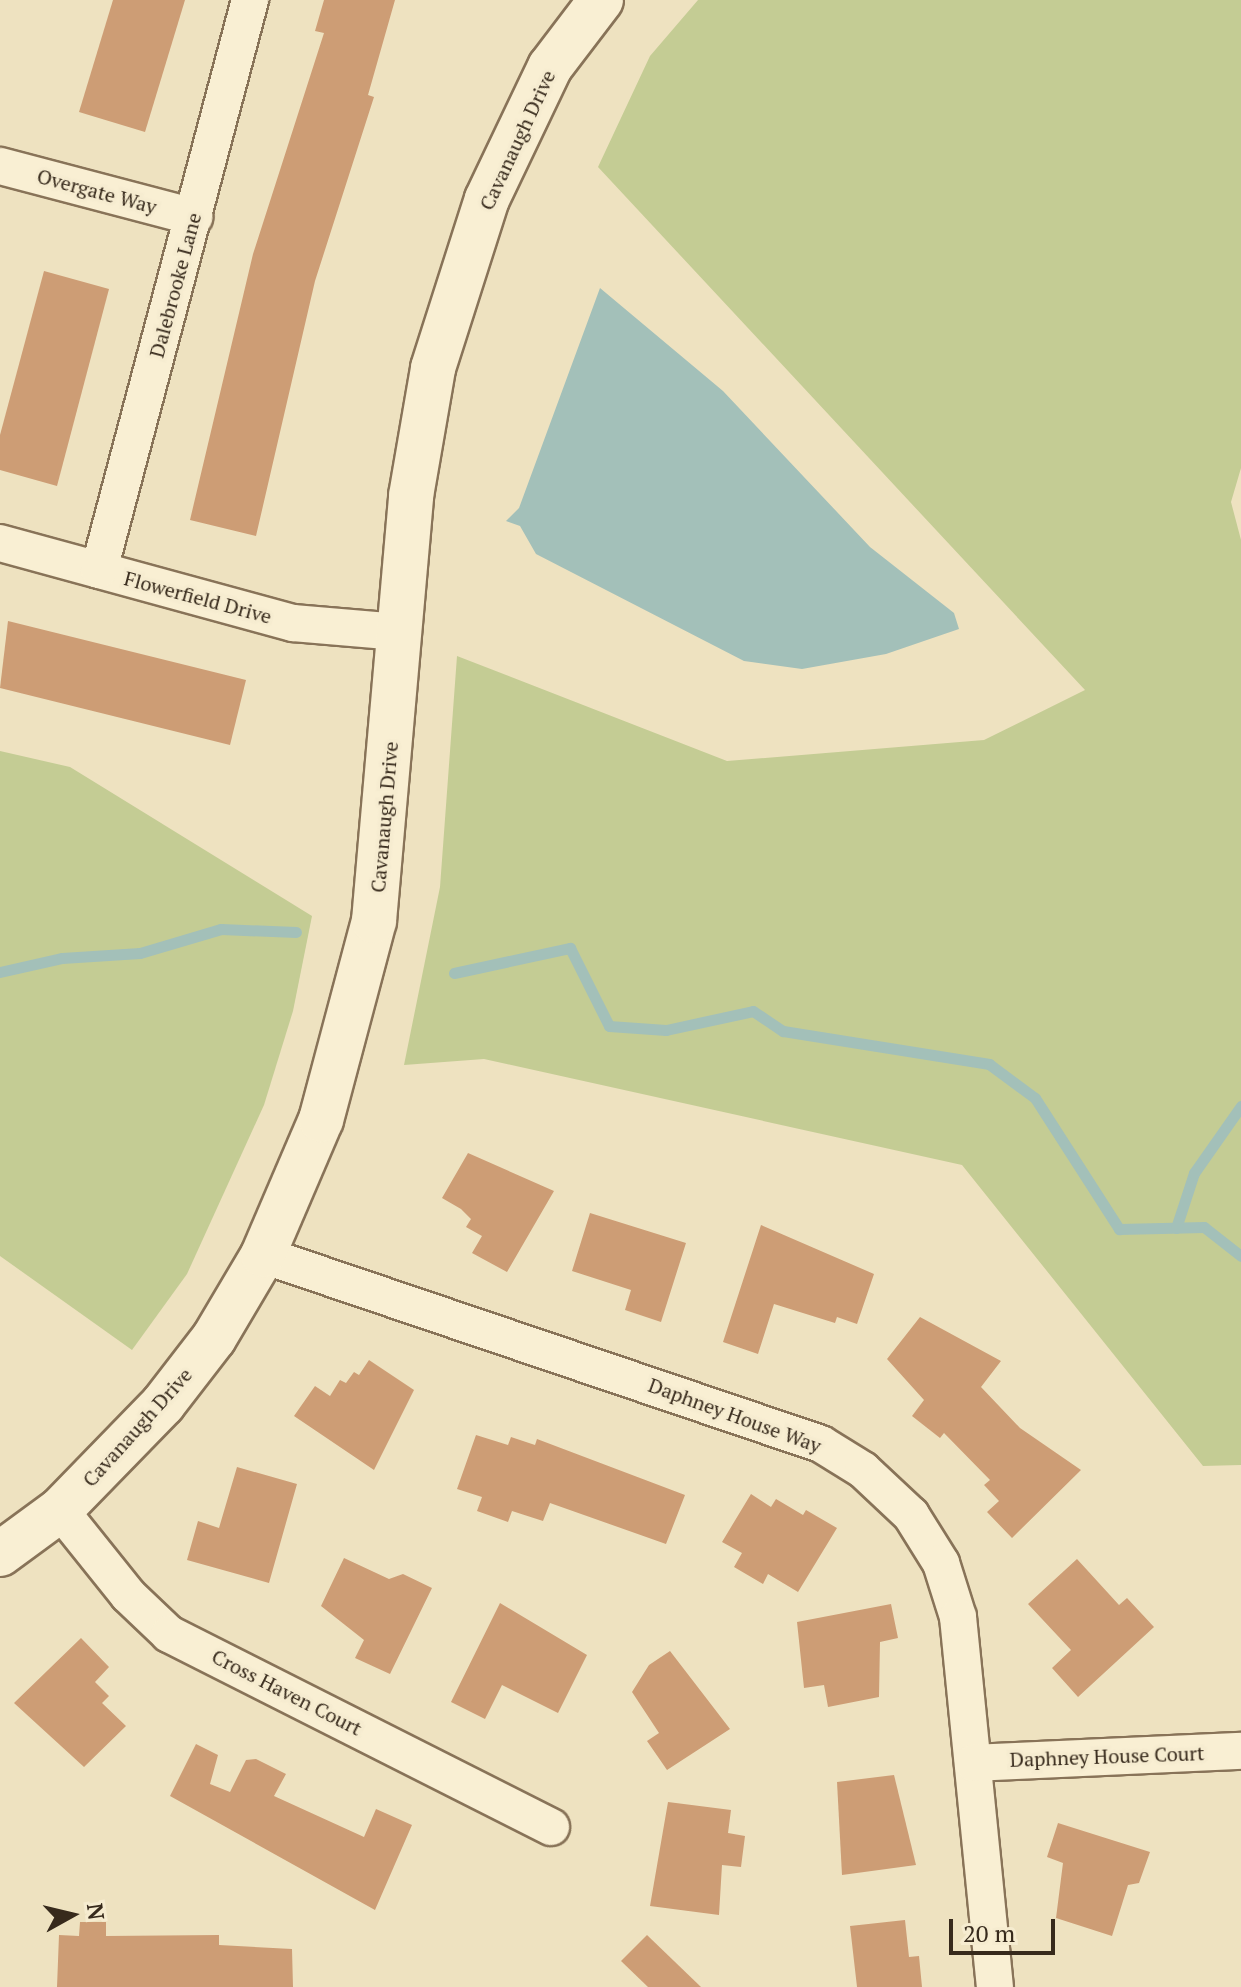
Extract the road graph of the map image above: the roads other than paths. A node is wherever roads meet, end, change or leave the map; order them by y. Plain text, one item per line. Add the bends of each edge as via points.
1 (250, 0) edge
2 (601, 0) edge
3 (0, 166) edge
4 (194, 217) junction
5 (0, 543) edge
6 (99, 570) junction
7 (399, 632) junction
8 (263, 1255) junction
9 (60, 1510) junction
10 (0, 1554) edge
11 (1241, 1751) edge
12 (973, 1763) junction
13 (551, 1827) dead end
14 (995, 1987) edge

1 - 4 street, Dalebrooke Lane
2 - 7 street, Cavanaugh Drive via 550,67 482,213 433,368 411,496
3 - 4 street, Overgate Way
4 - 6 street, Dalebrooke Lane
5 - 6 street, Flowerfield Drive
6 - 7 street, Flowerfield Drive via 293,623
7 - 8 street, Cavanaugh Drive via 384,844 363,974 321,1120
8 - 9 street, Cavanaugh Drive via 214,1338 163,1404
8 - 12 street, Daphney House Way via 741,1414 821,1444 863,1470 911,1515 941,1563 958,1617
9 - 10 street, Cavanaugh Drive
9 - 13 street, Cross Haven Court via 128,1595 169,1634
11 - 12 street, Daphney House Court
12 - 14 street, Daphney House Way

